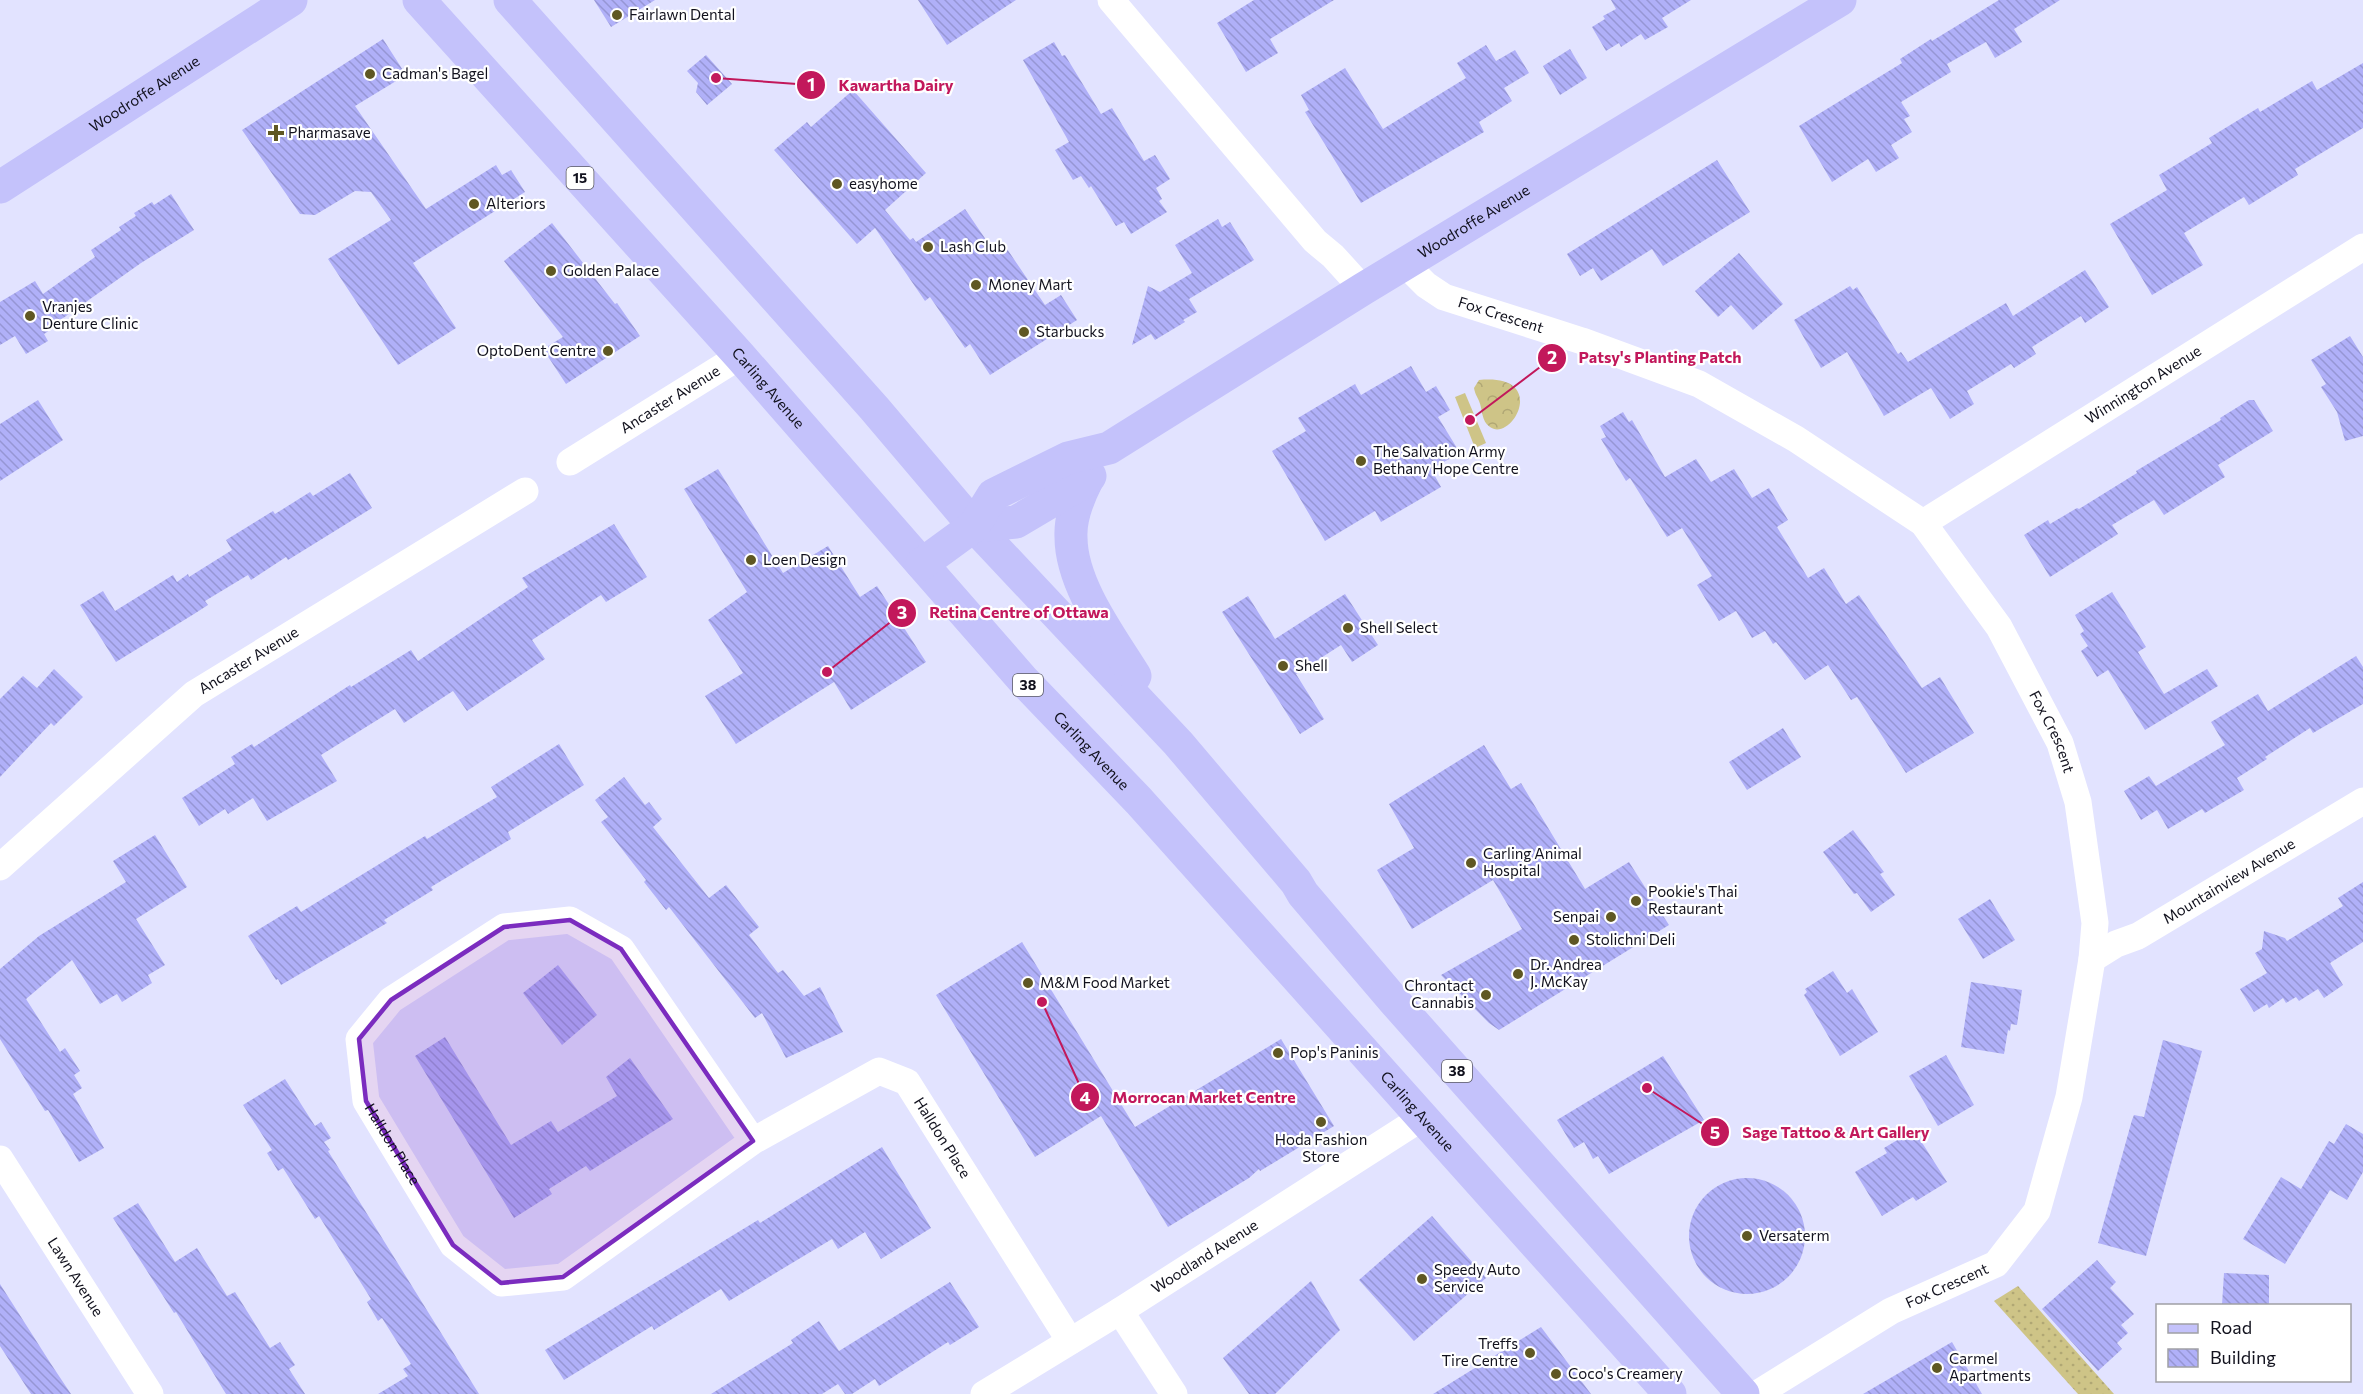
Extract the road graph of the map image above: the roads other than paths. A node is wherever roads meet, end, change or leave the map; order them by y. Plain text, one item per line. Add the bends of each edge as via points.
1 (262, 0) edge
2 (291, 0) edge
3 (419, 0) edge
4 (510, 0) edge
5 (1111, 0) edge
6 (1840, 0) edge
7 (238, 33) junction
8 (0, 187) edge
9 (2363, 246) edge
10 (1405, 264) junction
11 (1363, 289) junction
12 (740, 356) junction
13 (1109, 448) junction
14 (570, 462) dead end
15 (1088, 480) junction
16 (525, 491) dead end
17 (1923, 523) junction
18 (974, 526) junction
19 (922, 564) junction
20 (1178, 743) junction
21 (2363, 801) edge
22 (0, 867) edge
23 (2092, 959) junction
24 (1424, 1117) junction
25 (753, 1141) junction
26 (0, 1160) edge
27 (1120, 1311) junction
28 (1070, 1341) junction
29 (150, 1394) edge
30 (984, 1394) edge
31 (1174, 1394) edge
32 (1670, 1394) edge
33 (1743, 1394) edge
34 (1757, 1394) edge

1 - 7 main road
2 - 7 main road, Woodroffe Avenue
3 - 12 main road, Carling Avenue / 15
4 - 18 main road via 874,408
5 - 11 street via 1315,241
6 - 10 main road, Woodroffe Avenue
7 - 8 main road, Woodroffe Avenue
9 - 17 street, Winnington Avenue
10 - 11 main road, Woodroffe Avenue
10 - 17 street, Fox Crescent via 1444,297 1699,384 1796,439
11 - 13 main road, Woodroffe Avenue
12 - 14 street, Ancaster Avenue
12 - 19 main road, Carling Avenue / 15
13 - 15 main road, Woodroffe Avenue
13 - 18 main road, Woodroffe Avenue via 1068,458 993,495
15 - 18 main road, Woodroffe Avenue via 1016,522
15 - 20 main road via 1077,500 1070,537 1078,573 1105,629
16 - 22 street, Ancaster Avenue via 194,694
17 - 23 street, Fox Crescent via 1999,627 2060,742 2080,813 2095,923
18 - 19 main road
18 - 20 main road, 38
19 - 24 main road, Carling Avenue / 38 via 1024,681 1139,801
20 - 33 main road, 38 via 1391,997
21 - 23 street, Mountainview Avenue via 2138,936
23 - 34 street, Fox Crescent via 2069,1097 2037,1211 2031,1220 1996,1264 1891,1311
24 - 27 street, Woodland Avenue
24 - 32 main road, Carling Avenue / 38
25 - 25 street, Halldon Place via 621,949 570,920 504,927 391,1000 359,1039 366,1101 453,1245 501,1284 563,1277
25 - 28 street, Halldon Place via 879,1071 907,1082
26 - 29 street, Lawn Avenue
27 - 28 street, Woodland Avenue
27 - 31 street
28 - 30 street, Woodland Avenue

